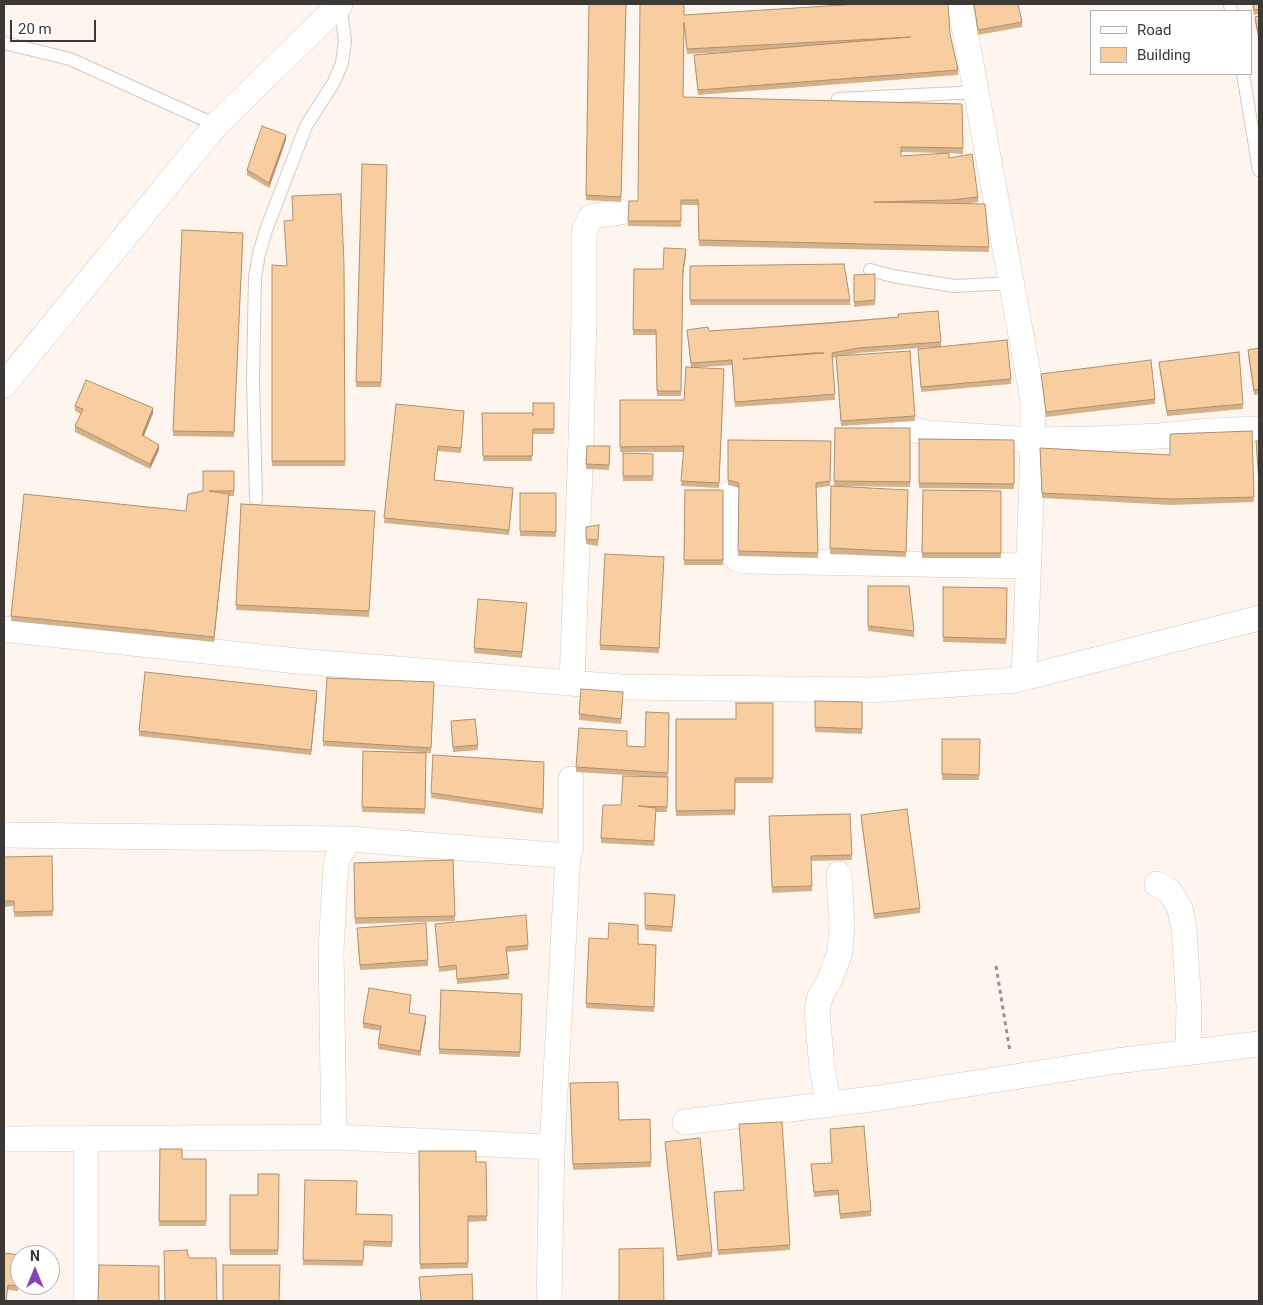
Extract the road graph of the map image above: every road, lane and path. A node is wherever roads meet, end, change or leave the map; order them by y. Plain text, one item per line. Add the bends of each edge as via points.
1 (340, 4) edge
2 (960, 4) edge
3 (4, 43) edge
4 (1243, 75) edge
5 (977, 92) junction
6 (838, 99) edge
7 (216, 125) junction
8 (1259, 170) edge
9 (621, 212) dead end
10 (870, 270) dead end
11 (1013, 283) junction
12 (4, 385) edge
13 (905, 427) edge
14 (1259, 429) edge
15 (1032, 440) junction
16 (729, 494) dead end
17 (256, 499) dead end
18 (1028, 566) junction
19 (1259, 618) edge
20 (4, 629) edge
21 (1024, 678) junction
22 (572, 682) junction
23 (571, 779) dead end
24 (4, 835) edge
25 (349, 839) junction
26 (568, 856) junction
27 (839, 874) dead end
28 (1157, 884) dead end
29 (996, 966) dead end
30 (1259, 1044) edge
31 (1188, 1052) junction
32 (1014, 1078) junction
33 (829, 1104) junction
34 (685, 1122) dead end
35 (334, 1137) junction
36 (86, 1138) junction
37 (4, 1139) edge
38 (552, 1147) junction
39 (86, 1301) edge
40 (549, 1301) edge

1 - 7 street
1 - 17 lane via 345,41 342,62 334,82 306,126 266,230 255,277
2 - 5 street
3 - 7 lane via 70,59
4 - 8 lane
5 - 6 lane
5 - 11 street
7 - 12 street
9 - 22 street via 590,218 584,232 582,432
10 - 11 lane via 954,286
11 - 15 street via 1033,400
13 - 15 street via 927,434
14 - 15 street
15 - 18 street
16 - 18 street via 728,544 737,559 745,561
18 - 21 street
19 - 21 street
20 - 22 street via 297,661
21 - 22 street via 871,690 622,687
23 - 26 street via 571,848
24 - 25 street
25 - 26 street
25 - 35 street via 336,864 331,950
26 - 38 street
27 - 33 street via 840,952 817,1011
28 - 31 street via 1174,898 1184,928
29 - 32 path
30 - 31 street
31 - 32 street
32 - 33 street
33 - 34 street
35 - 36 street
35 - 38 street
36 - 37 street
36 - 39 street
38 - 40 street

